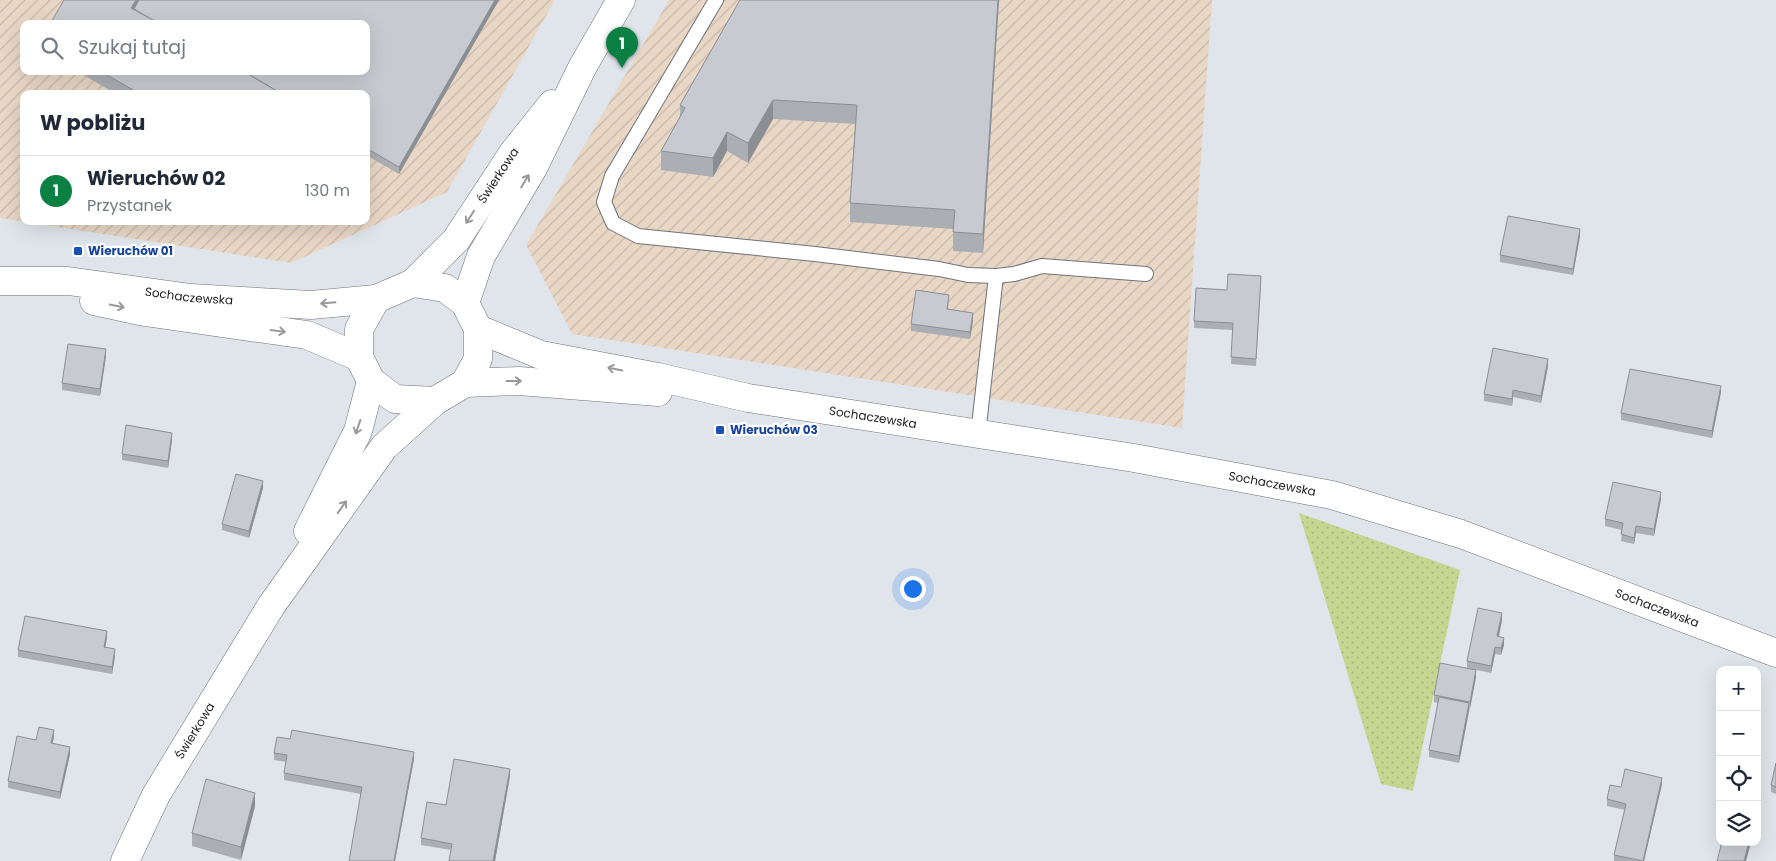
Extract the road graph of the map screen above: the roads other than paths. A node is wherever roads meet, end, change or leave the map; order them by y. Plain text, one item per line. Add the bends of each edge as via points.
1 (621, 0) edge
2 (716, 0) edge
3 (583, 66) junction
4 (1146, 274) dead end
5 (996, 276) junction
6 (1, 281) edge
7 (412, 283) junction
8 (376, 299) junction
9 (465, 303) junction
10 (478, 329) junction
11 (365, 369) junction
12 (465, 383) junction
13 (748, 398) junction
14 (435, 401) junction
15 (978, 434) junction
16 (272, 606) junction
17 (1776, 654) edge
18 (125, 861) edge

1 - 3 street, Świerkowa
2 - 5 lane via 612,176 604,202 613,223 638,236
3 -> 7 street, Świerkowa via 512,153 456,240
9 -> 3 street, Świerkowa via 481,256 533,168
4 - 5 lane via 1042,266
5 - 15 lane
8 -> 6 street, Sochaczewska via 311,305 191,298 68,281
6 -> 11 street, Sochaczewska via 145,312 307,335
7 - 8 street
7 - 9 street via 446,288
8 - 11 street via 359,329
9 - 10 street
10 - 12 street via 478,359
13 -> 10 street, Sochaczewska via 541,355
11 - 14 street via 395,399
11 -> 16 street, Świerkowa via 358,430
12 -> 13 street, Sochaczewska via 518,381
12 - 14 street
13 - 15 street, Sochaczewska
16 -> 14 street, Świerkowa via 384,447
15 - 17 street, Sochaczewska via 1134,458 1332,495 1461,534
16 - 18 street, Świerkowa via 156,795

